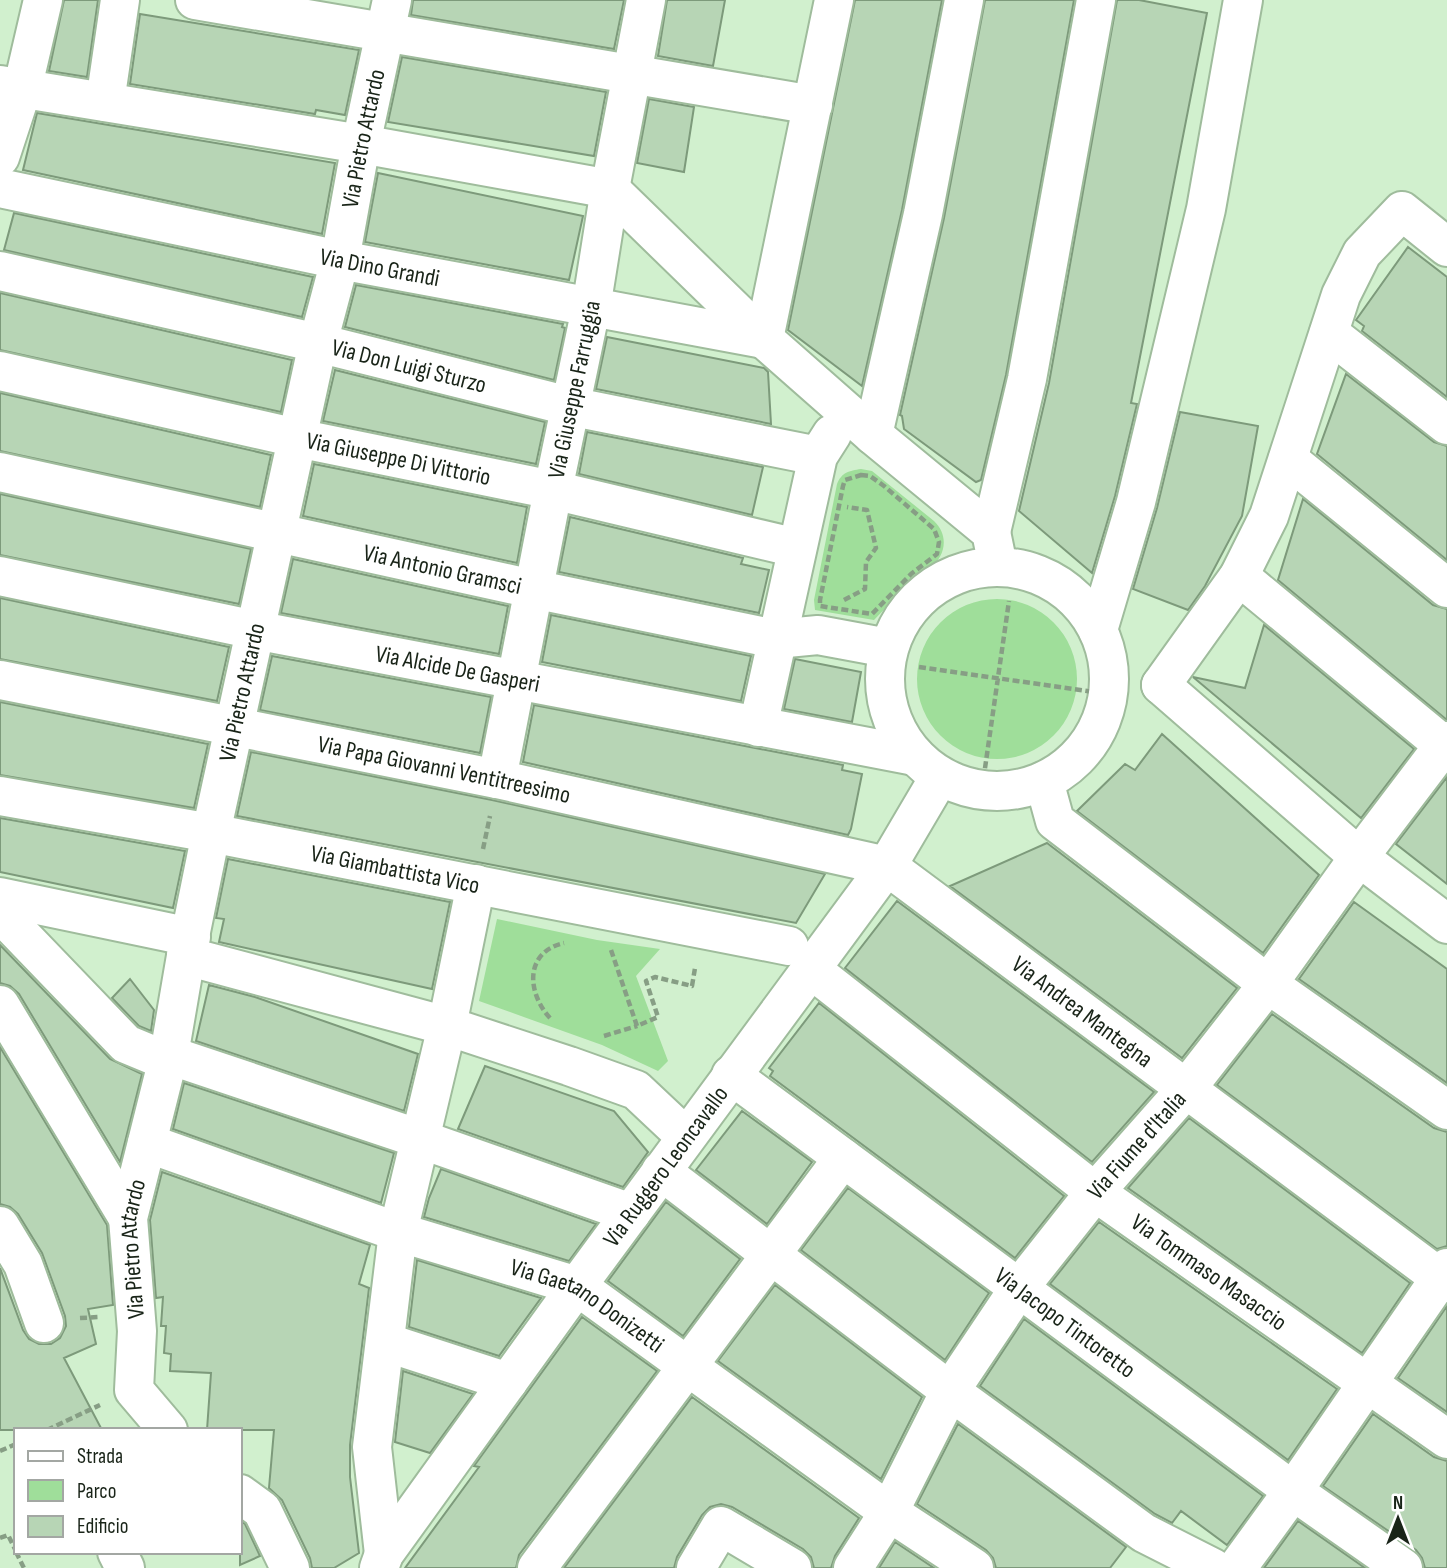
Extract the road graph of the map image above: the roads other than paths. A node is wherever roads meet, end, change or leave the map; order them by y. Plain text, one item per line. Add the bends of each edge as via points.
1 (43, 0) edge
2 (120, 0) edge
3 (195, 0) edge
4 (646, 0) edge
5 (834, 0) edge
6 (964, 0) edge
7 (1096, 0) edge
8 (1243, 0) edge
9 (389, 16) edge
10 (632, 73) junction
11 (11, 87) edge
12 (104, 102) junction
13 (813, 105) junction
14 (361, 144) junction
15 (0, 157) edge
16 (0, 188) edge
17 (610, 189) junction
18 (1447, 247) edge
19 (340, 260) junction
20 (0, 271) edge
21 (591, 309) junction
22 (1329, 333) junction
23 (764, 339) junction
24 (318, 343) junction
25 (0, 371) edge
26 (569, 406) junction
27 (860, 424) junction
28 (1447, 425) edge
29 (297, 438) junction
30 (818, 456) junction
31 (1288, 458) junction
32 (0, 472) edge
33 (553, 490) junction
34 (277, 532) junction
35 (797, 548) junction
36 (1001, 556) junction
37 (0, 576) edge
38 (1239, 576) junction
39 (1447, 588) edge
40 (533, 589) junction
41 (1098, 629) junction
42 (255, 630) junction
43 (776, 639) junction
44 (888, 654) junction
45 (0, 680) edge
46 (516, 681) junction
47 (1161, 685) junction
48 (1108, 688) junction
49 (758, 727) junction
50 (234, 728) junction
51 (1446, 745) edge
52 (928, 766) junction
53 (497, 779) junction
54 (1044, 781) junction
55 (0, 796) edge
56 (211, 833) junction
57 (1359, 856) junction
58 (887, 866) junction
59 (476, 884) junction
60 (0, 897) edge
61 (0, 913) edge
62 (1447, 924) edge
63 (189, 946) junction
64 (800, 958) junction
65 (1268, 984) junction
66 (0, 1004) edge
67 (447, 1026) junction
68 (168, 1058) junction
69 (731, 1075) junction
70 (1186, 1088) junction
71 (1447, 1110) edge
72 (686, 1137) junction
73 (420, 1139) junction
74 (147, 1143) junction
75 (843, 1158) junction
76 (661, 1171) junction
77 (1095, 1192) junction
78 (631, 1213) junction
79 (128, 1218) junction
80 (0, 1226) edge
81 (398, 1232) junction
82 (772, 1255) junction
83 (1445, 1277) edge
84 (577, 1286) junction
85 (1018, 1288) junction
86 (44, 1322) road end
87 (385, 1342) junction
88 (688, 1367) junction
89 (508, 1382) junction
90 (1368, 1382) junction
91 (950, 1391) junction
92 (166, 1428) edge
93 (1447, 1438) edge
94 (1293, 1491) junction
95 (242, 1495) edge
96 (889, 1512) junction
97 (381, 1561) edge
98 (290, 1568) edge
99 (537, 1568) edge
100 (696, 1568) edge
101 (792, 1568) edge
102 (853, 1568) edge
103 (974, 1568) edge
104 (1213, 1568) edge
105 (1237, 1568) edge
106 (1403, 1568) edge

1 - 11 street
2 - 12 street
3 - 9 street
4 - 10 street, Via Giuseppe Farruggia
5 - 13 street
6 - 27 street via 923,214
7 - 36 street via 1027,379
8 - 41 street via 1206,209 1136,502
9 - 10 street
9 - 14 street, Via Pietro Attardo
10 - 13 street
10 - 17 street, Via Giuseppe Farruggia
11 - 12 street
11 - 15 street
12 - 14 street
13 - 23 street
14 - 17 street
14 - 19 street, Via Pietro Attardo
16 - 19 street, Via Dino Grandi
17 - 21 street, Via Giuseppe Farruggia
17 - 23 street
18 - 22 street via 1402,211 1362,253
19 - 21 street, Via Dino Grandi
19 - 24 street, Via Pietro Attardo
20 - 24 street, Via Don Luigi Sturzo
21 - 23 street, Via Dino Grandi
21 - 26 street, Via Giuseppe Farruggia
22 - 28 street
22 - 31 street
23 - 27 street
24 - 26 street, Via Don Luigi Sturzo
24 - 29 street, Via Pietro Attardo
25 - 29 street, Via Giuseppe Di Vittorio
26 - 30 street, Via Don Luigi Sturzo
26 - 33 street, Via Giuseppe Farruggia
27 - 30 street
27 - 36 street
29 - 33 street, Via Giuseppe Di Vittorio
29 - 34 street, Via Pietro Attardo
30 - 35 street via 823,502
31 - 38 street via 1269,516
31 - 39 street
32 - 34 street, Via Antonio Gramsci
33 - 35 street, Via Giuseppe Di Vittorio
33 - 40 street, Via Giuseppe Farruggia
34 - 40 street, Via Antonio Gramsci
34 - 42 street, Via Pietro Attardo
35 - 43 street
36 - 41 street via 1076,598
36 - 44 street via 960,570 933,586 905,614
37 - 42 street, Via Alcide De Gasperi
38 - 47 street
38 - 51 street
40 - 43 street, Via Antonio Gramsci
40 - 46 street, Via Giuseppe Farruggia
41 - 48 street via 1109,663
42 - 46 street, Via Alcide De Gasperi
42 - 50 street, Via Pietro Attardo
43 - 44 street, Via Antonio Gramsci via 824,621
43 - 49 street
44 - 52 street via 885,687 894,724
45 - 50 street, Via Papa Giovanni Ventitreesimo
46 - 49 street, Via Alcide De Gasperi
46 - 53 street, Via Giuseppe Farruggia
47 - 48 street
47 - 57 street
48 - 54 street, Via Alcide De Gasperi via 1096,733 1074,761
49 - 52 street, Via Alcide De Gasperi
50 - 53 street, Via Papa Giovanni Ventitreesimo
50 - 56 street, Via Pietro Attardo
51 - 57 street, Via Fiume d'Italia
52 - 54 street, Via Alcide De Gasperi via 973,789 1009,790
52 - 58 street, Via Ruggero Leoncavallo
53 - 58 street, Via Papa Giovanni Ventitreesimo
54 - 65 street via 1055,821
55 - 56 street, Via Giambattista Vico
56 - 59 street, Via Giambattista Vico
56 - 63 street, Via Pietro Attardo
57 - 62 street
57 - 65 street, Via Fiume d'Italia
58 - 64 street, Via Ruggero Leoncavallo
58 - 70 street, Via Andrea Mantegna
59 - 64 street, Via Giambattista Vico via 702,929
59 - 67 street
60 - 63 street
61 - 68 street via 126,1044
63 - 67 street
63 - 68 street, Via Pietro Attardo
64 - 69 street, Via Ruggero Leoncavallo
64 - 77 street, Via Tommaso Masaccio
65 - 70 street, Via Fiume d'Italia
65 - 71 street
66 - 79 street
67 - 72 street via 636,1090
67 - 73 street
68 - 73 street
68 - 74 street, Via Pietro Attardo
69 - 72 street, Via Ruggero Leoncavallo
69 - 75 street, Via Jacopo Tintoretto
70 - 77 street, Via Fiume d'Italia
70 - 83 street, Via Andrea Mantegna
72 - 76 street, Via Ruggero Leoncavallo
73 - 78 street
73 - 81 street
74 - 79 street, Via Pietro Attardo
74 - 81 street, Via Gaetano Donizetti
75 - 82 street
75 - 85 street, Via Jacopo Tintoretto
76 - 78 street, Via Ruggero Leoncavallo
76 - 82 street
77 - 85 street, Via Fiume d'Italia
77 - 90 street, Via Tommaso Masaccio
78 - 84 street, Via Ruggero Leoncavallo
79 - 92 street, Via Pietro Attardo via 137,1331 134,1390
80 - 86 street via 23,1264
81 - 84 street, Via Gaetano Donizetti
81 - 87 street
82 - 88 street
82 - 91 street
83 - 90 street
84 - 88 street, Via Gaetano Donizetti
84 - 89 street, Via Ruggero Leoncavallo
85 - 91 street, Via Fiume d'Italia
85 - 94 street, Via Jacopo Tintoretto
87 - 89 street
87 - 97 street via 372,1447
88 - 96 street, Via Gaetano Donizetti
88 - 99 street
89 - 97 street, Via Ruggero Leoncavallo
90 - 93 street, Via Tommaso Masaccio
90 - 94 street
91 - 96 street, Via Fiume d'Italia
91 - 104 street via 1144,1533
94 - 105 street
94 - 106 street, Via Jacopo Tintoretto
95 - 98 street via 262,1510
96 - 102 street, Via Fiume d'Italia
96 - 103 street, Via Gaetano Donizetti
100 - 101 street via 721,1526

